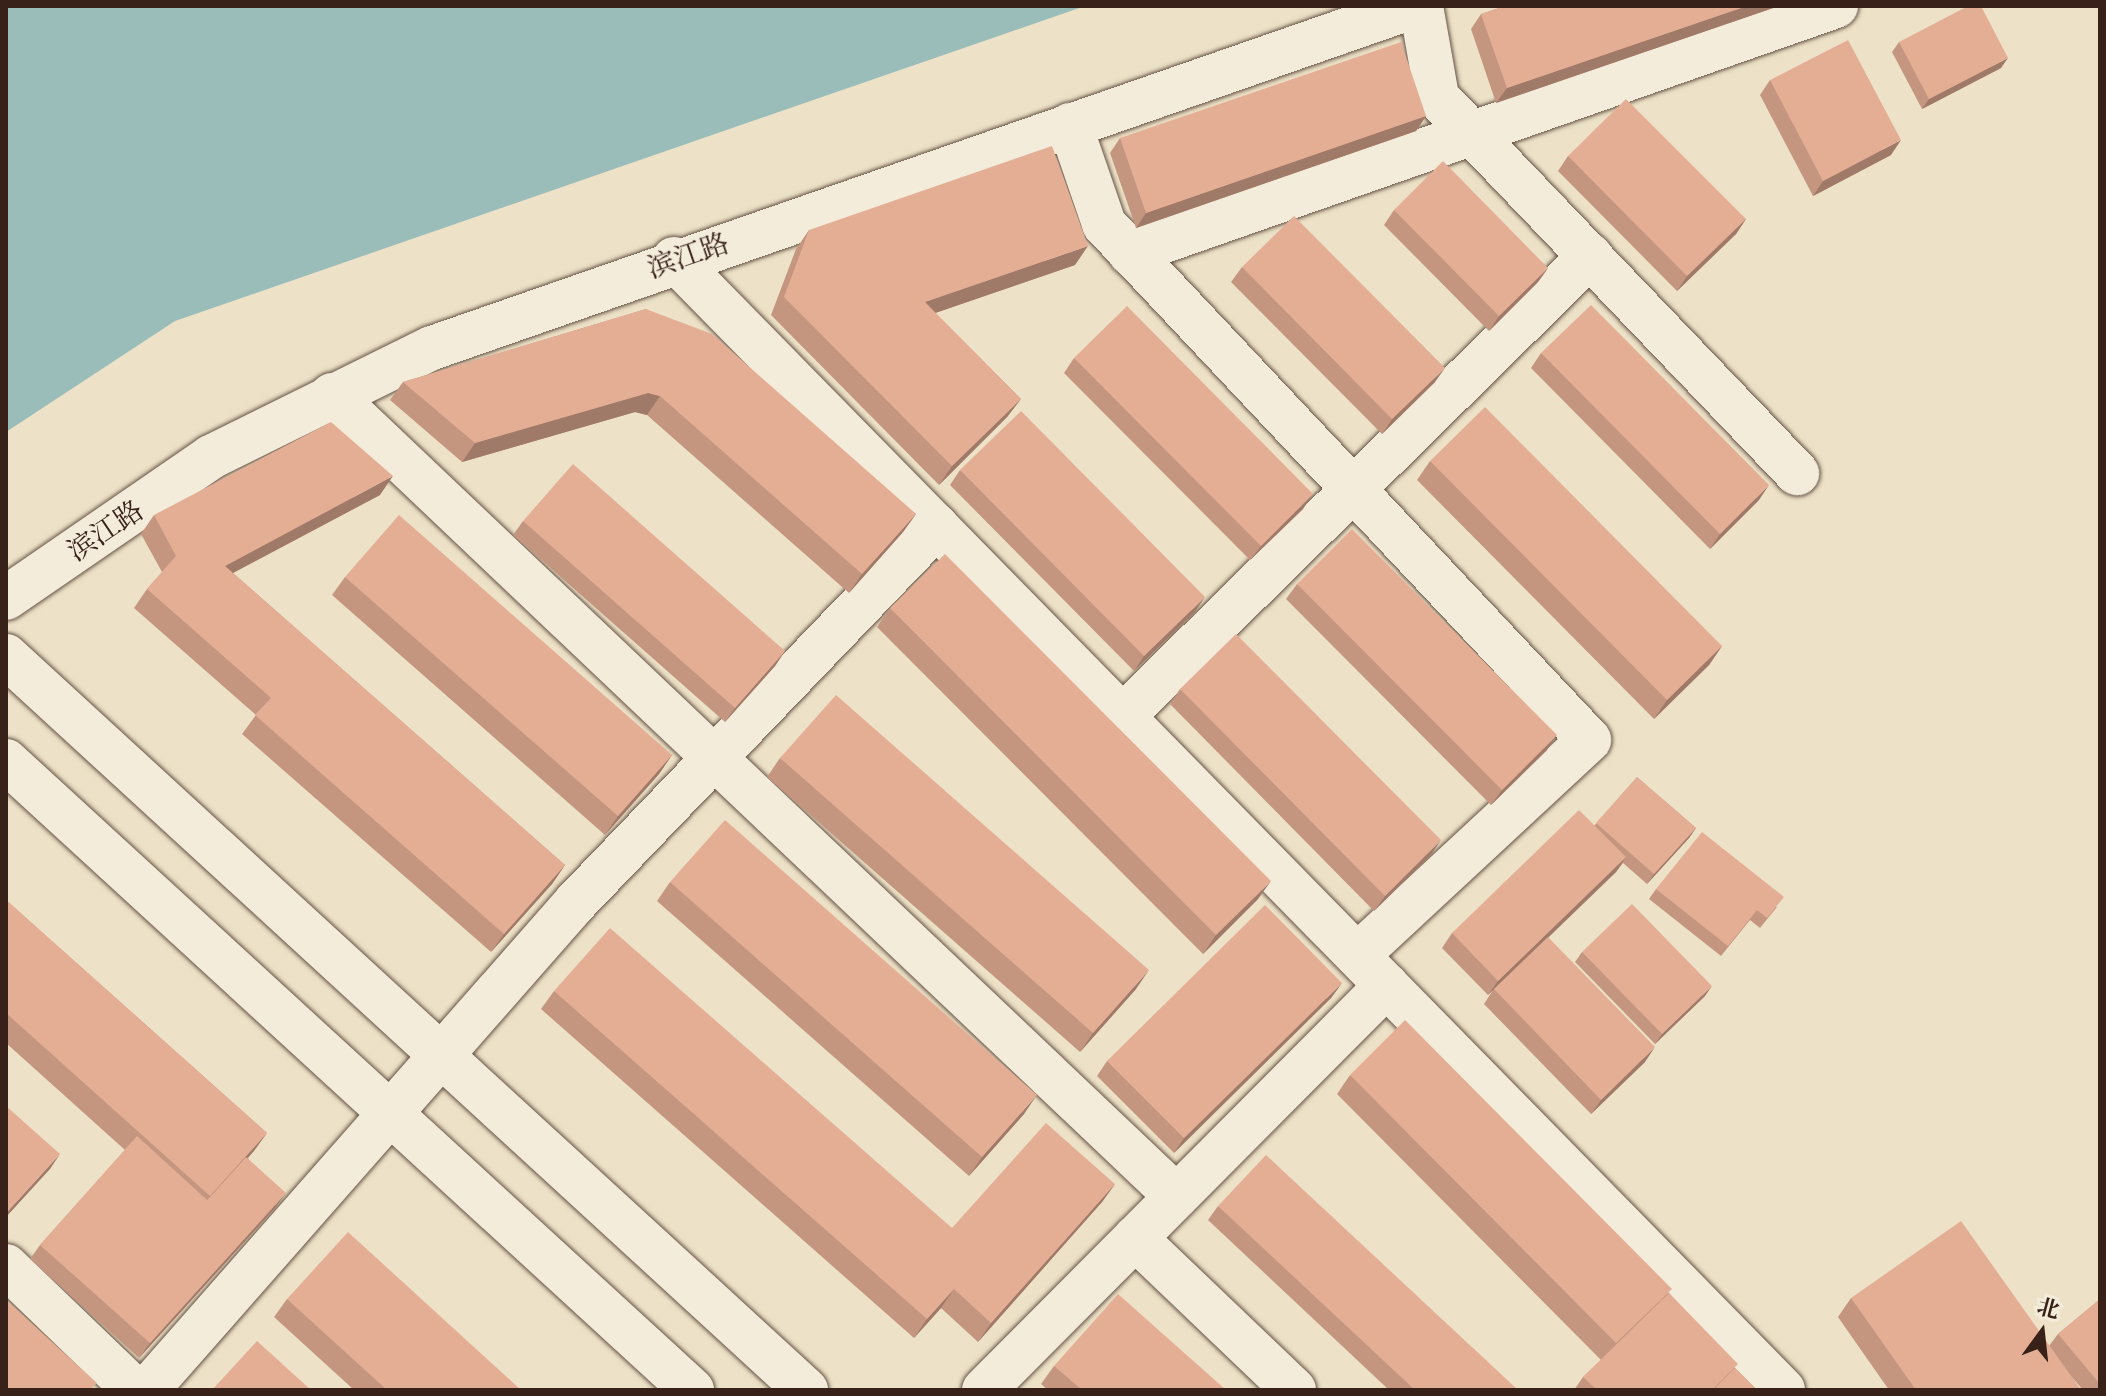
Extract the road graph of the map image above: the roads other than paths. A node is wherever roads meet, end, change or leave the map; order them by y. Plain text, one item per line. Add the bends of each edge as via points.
1 (1415, 6) edge
2 (1421, 6) edge
3 (1836, 6) edge
4 (1070, 125) junction
5 (1472, 133) junction
6 (1130, 253) junction
7 (1590, 256) junction
8 (674, 259) junction
9 (332, 395) junction
10 (1797, 473) dead end
11 (1353, 489) junction
12 (937, 526) junction
13 (6, 598) edge
14 (6, 656) edge
15 (1123, 716) junction
16 (714, 758) junction
17 (6, 761) edge
18 (1372, 970) junction
19 (442, 1057) junction
20 (392, 1115) junction
21 (1176, 1196) junction
22 (1135, 1238) junction
23 (6, 1266) edge
24 (135, 1390) edge
25 (147, 1390) edge
26 (692, 1390) edge
27 (806, 1390) edge
28 (984, 1390) edge
29 (1294, 1390) edge
30 (1783, 1390) edge

1 - 4 street, 滨江路
2 - 5 street via 1437,97
3 - 5 street
4 - 6 street via 1104,224
4 - 8 street, 滨江路
5 - 6 street
5 - 7 street
6 - 11 street
7 - 10 street
7 - 11 street
8 - 9 street, 滨江路 via 542,304
8 - 12 street
9 - 13 street, 滨江路 via 211,457
9 - 16 street
11 - 15 street
11 - 18 street via 1589,740
12 - 15 street
12 - 16 street
14 - 19 street
15 - 18 street
16 - 19 street
16 - 21 street
17 - 20 street
18 - 21 street
18 - 30 street
19 - 20 street
19 - 27 street
20 - 25 street
20 - 26 street
21 - 22 street
22 - 28 street
22 - 29 street
23 - 24 street

